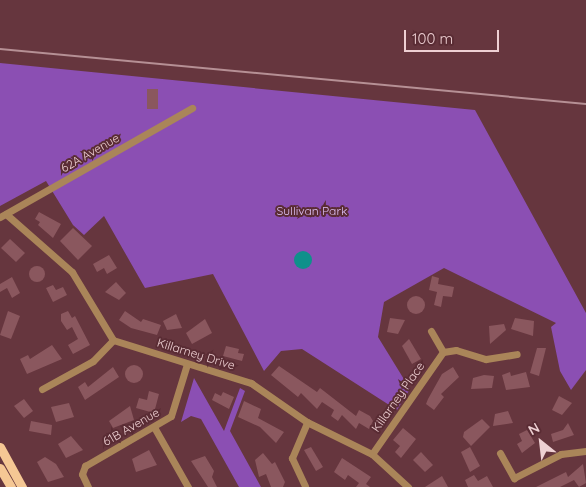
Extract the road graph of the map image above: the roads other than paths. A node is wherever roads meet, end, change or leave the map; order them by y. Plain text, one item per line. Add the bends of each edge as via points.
1 (192, 108) dead end
2 (3, 216) edge
3 (431, 330) dead end
4 (113, 340) junction
5 (443, 352) junction
6 (517, 354) dead end
7 (187, 364) junction
8 (42, 389) dead end
9 (307, 422) junction
10 (154, 427) junction
11 (0, 447) edge
12 (586, 451) edge
13 (500, 453) dead end
14 (372, 454) junction
15 (10, 465) junction
16 (0, 469) edge
17 (305, 486) dead end
18 (11, 487) edge
19 (22, 487) edge
20 (88, 487) edge
21 (188, 487) edge
22 (408, 487) edge

1 - 2 street, 62A Avenue
2 - 4 street via 72,272
3 - 5 street
4 - 7 street, Killarney Drive
4 - 8 street via 93,361
5 - 6 street via 456,350 486,359
5 - 14 street, Killarney Place
7 - 9 street, Killarney Drive via 251,383
7 - 10 street, 61B Avenue via 174,412
9 - 14 street, Killarney Drive
9 - 17 street via 292,458
10 - 20 street, 61B Avenue via 89,464 82,471
10 - 21 street
11 - 15 main road
12 - 13 street via 561,454 514,478
14 - 22 street, Killarney Drive
15 - 16 street
15 - 19 main road
16 - 18 main road

